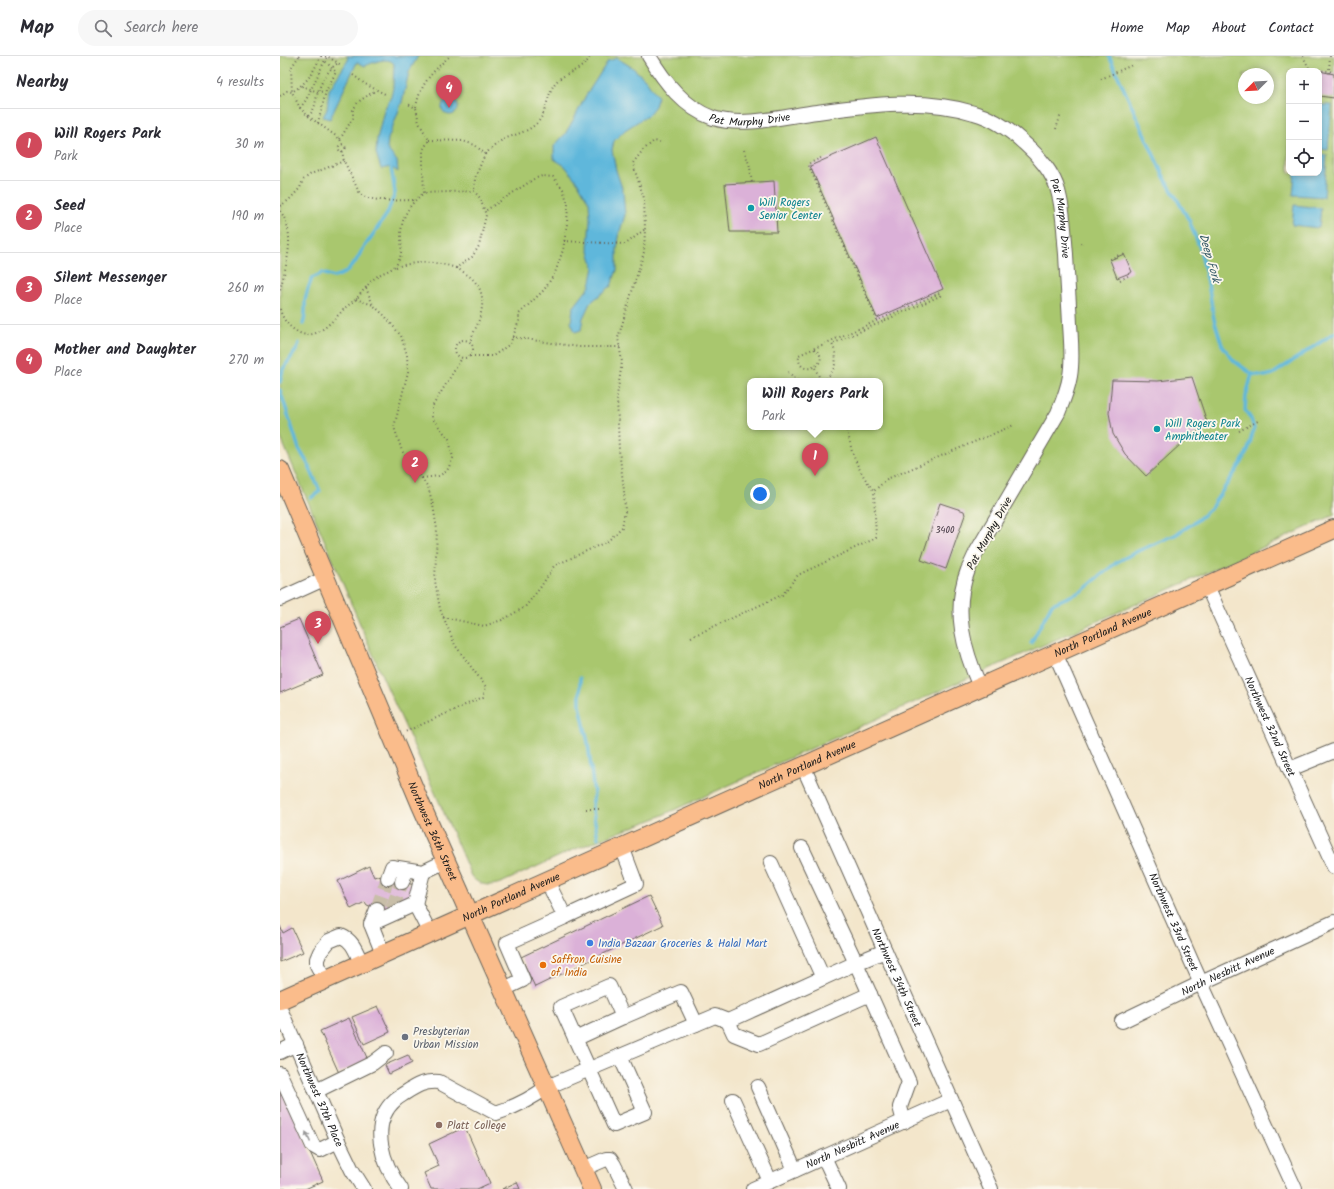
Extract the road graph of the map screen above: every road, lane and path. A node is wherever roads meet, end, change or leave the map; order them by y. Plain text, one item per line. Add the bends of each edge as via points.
1 (299, 56) edge
2 (321, 56) edge
3 (327, 56) edge
4 (450, 56) edge
5 (590, 56) edge
6 (649, 56) edge
7 (1303, 56) edge
8 (1330, 56) edge
9 (324, 61) junction
10 (1132, 65) dead end
11 (332, 68) junction
12 (1334, 72) edge
13 (1329, 73) junction
14 (353, 75) dead end
15 (1102, 79) dead end
16 (301, 86) junction
17 (311, 89) junction
18 (376, 90) junction
19 (326, 91) junction
20 (292, 92) junction
21 (318, 92) junction
22 (385, 94) dead end
23 (280, 96) edge
24 (408, 104) dead end
25 (300, 108) junction
26 (416, 108) junction
27 (1061, 114) dead end
28 (308, 116) junction
29 (318, 123) junction
30 (1056, 129) dead end
31 (340, 139) junction
32 (429, 140) junction
33 (660, 142) dead end
34 (342, 144) junction
35 (744, 150) dead end
36 (342, 151) junction
37 (485, 154) junction
38 (821, 158) dead end
39 (344, 161) junction
40 (752, 183) dead end
41 (474, 191) junction
42 (424, 194) junction
43 (414, 200) junction
44 (280, 206) edge
45 (280, 211) edge
46 (485, 211) junction
47 (645, 229) junction
48 (564, 241) junction
49 (1081, 242) dead end
50 (1082, 246) dead end
51 (1119, 255) dead end
52 (1110, 259) dead end
53 (394, 268) junction
54 (456, 268) junction
55 (1128, 276) dead end
56 (1120, 280) dead end
57 (366, 288) junction
58 (280, 290) edge
59 (356, 299) junction
60 (373, 305) junction
61 (280, 309) edge
62 (877, 320) junction
63 (512, 337) junction
64 (470, 342) junction
65 (620, 347) junction
66 (814, 349) junction
67 (470, 356) junction
68 (462, 358) junction
69 (814, 367) junction
70 (788, 372) dead end
71 (795, 378) edge
72 (820, 378) edge
73 (828, 378) edge
74 (1258, 420) dead end
75 (1014, 425) dead end
76 (846, 430) edge
77 (1238, 431) dead end
78 (422, 478) junction
79 (282, 480) edge
80 (874, 491) junction
81 (1334, 529) edge
82 (326, 578) junction
83 (1207, 586) junction
84 (280, 599) edge
85 (443, 617) junction
86 (691, 637) dead end
87 (1055, 653) junction
88 (980, 687) junction
89 (393, 738) junction
90 (1334, 751) edge
91 (803, 766) junction
92 (1290, 769) junction
93 (599, 808) dead end
94 (586, 809) dead end
95 (622, 847) junction
96 (802, 848) dead end
97 (446, 861) junction
98 (771, 863) dead end
99 (1334, 867) edge
100 (423, 872) junction
101 (388, 878) tunnel mouth
102 (547, 881) junction
103 (416, 904) junction
104 (377, 909) tunnel mouth
105 (470, 915) junction
106 (565, 917) junction
107 (1334, 922) edge
108 (371, 924) junction
109 (430, 933) junction
110 (885, 950) junction
111 (383, 954) junction
112 (856, 963) junction
113 (362, 964) junction
114 (823, 978) junction
115 (325, 980) junction
116 (1201, 983) junction
117 (504, 989) junction
118 (870, 994) junction
119 (280, 1000) edge
120 (280, 1008) edge
121 (623, 1017) junction
122 (728, 1021) junction
123 (1122, 1021) dead end
124 (696, 1024) junction
125 (575, 1039) junction
126 (296, 1044) junction
127 (280, 1052) edge
128 (386, 1053) dead end
129 (620, 1056) junction
130 (589, 1069) junction
131 (280, 1074) edge
132 (547, 1087) junction
133 (758, 1087) dead end
134 (316, 1090) junction
135 (733, 1100) dead end
136 (951, 1100) junction
137 (904, 1122) junction
138 (338, 1141) junction
139 (824, 1157) junction
140 (583, 1169) junction
141 (795, 1170) junction
142 (770, 1182) junction
143 (364, 1189) edge
144 (401, 1189) edge
145 (592, 1189) edge
146 (626, 1189) edge
147 (753, 1189) edge
148 (839, 1189) edge
149 (990, 1189) edge
150 (1294, 1189) edge

1 - 20 path via 291,68
2 - 3 path
2 - 16 path via 312,75
3 - 9 path
3 - 11 path via 340,64
4 - 26 path via 431,73
5 - 37 path via 583,66 558,79 553,85 539,122 530,129 503,140
6 - 88 street, Pat Murphy Drive via 673,90 688,104 711,118 731,122 753,121 871,105 909,104 953,108 975,113 1005,128 1041,160 1052,178 1058,190 1064,225 1072,353 1070,377 1058,413 977,551 965,581 960,609 962,633
7 - 13 path via 1310,70
8 - 13 path
9 - 11 path
9 - 17 path
10 - 15 path
11 - 19 path via 336,72
11 - 21 path
12 - 13 path
14 - 18 path
16 - 17 path
16 - 20 path
17 - 21 path
17 - 25 path
18 - 22 path
18 - 31 path via 358,102 353,110 353,118
19 - 21 path
19 - 29 path
20 - 23 path via 287,91
20 - 25 path
21 - 28 path via 312,113
24 - 26 path
25 - 28 path
26 - 32 path
27 - 30 path
28 - 29 path
29 - 31 path
31 - 34 path
32 - 37 path via 463,141 475,145
32 - 42 path via 423,150
33 - 47 path via 654,141 633,163 644,198
34 - 36 path via 346,148
34 - 36 path via 338,148
35 - 40 path
36 - 39 path
37 - 41 path via 475,178
38 - 62 path via 808,164
39 - 43 path via 360,194 365,198
39 - 44 path via 311,174 303,180 300,188 289,200
41 - 42 path
41 - 46 path
42 - 43 path
43 - 53 path via 404,219 400,260
45 - 58 path via 288,231 289,247
46 - 48 path via 534,179 553,176 563,189 568,204
46 - 54 path via 479,246 472,257
47 - 48 path via 626,244
47 - 65 path via 644,252 618,338
48 - 63 path via 555,273 544,290 519,314 519,321
49 - 50 path
51 - 52 path
53 - 54 path via 405,264 428,262
53 - 57 path via 376,277
54 - 64 path via 477,284 482,301 481,313
55 - 56 path
57 - 59 path
57 - 60 path
59 - 60 path
59 - 61 path via 335,320 311,334 302,335 289,327
60 - 78 path via 386,316 401,336 407,355 408,372 394,427 402,451
62 - 66 path
62 - 73 path via 941,292 940,296 832,344 836,362
63 - 65 path via 579,347
63 - 67 path via 510,344 493,356
64 - 67 path via 473,350
64 - 68 path via 461,340 455,346 457,355
65 - 85 path via 622,362 617,410 625,512 622,527 608,541 554,566 525,607 502,620 484,626
66 - 69 path via 820,359
66 - 69 path via 799,355 799,359 804,367
67 - 68 path
68 - 78 path via 432,408 432,418 449,439 453,458 447,471 439,476
69 - 72 path
70 - 71 path
74 - 77 path
75 - 80 path via 887,479
76 - 80 path via 852,452 863,476
78 - 85 path via 428,487 437,529 435,581
79 - 82 main road, Northwest 36th Street
80 - 86 path via 876,538 798,575 782,595
81 - 83 main road, North Portland Avenue
82 - 84 street
82 - 89 main road, Northwest 36th Street
83 - 87 main road, North Portland Avenue
83 - 92 street, Northwest 32nd Street
85 - 89 path via 455,645 486,687 483,697
87 - 88 main road, North Portland Avenue
87 - 116 street, Northwest 33rd Street
88 - 91 main road, North Portland Avenue
89 - 97 main road, Northwest 36th Street
90 - 92 street
91 - 95 main road, North Portland Avenue
91 - 110 street, Northwest 34th Street
92 - 99 street, Northwest 32nd Street
93 - 94 path
95 - 102 main road, North Portland Avenue
95 - 106 street via 636,884
96 - 112 street
97 - 100 street
97 - 105 main road, Northwest 36th Street
98 - 114 street
100 - 101 street via 404,876 392,867
100 - 103 street
102 - 105 main road, North Portland Avenue
102 - 106 street
103 - 108 street via 391,912
103 - 109 street
104 - 108 street
105 - 109 main road, North Portland Avenue
105 - 117 main road, Northwest 36th Street
106 - 117 street via 507,943 523,980
107 - 116 street, North Nesbitt Avenue
108 - 111 street
109 - 111 main road, North Portland Avenue
110 - 112 street
110 - 136 street, Northwest 34th Street
111 - 113 main road, North Portland Avenue
112 - 114 street
112 - 118 street
113 - 115 main road, North Portland Avenue
113 - 115 street via 348,938 341,936 329,941 317,959 317,965
114 - 122 street
115 - 119 main road, North Portland Avenue
116 - 123 street, North Nesbitt Avenue
116 - 150 street, Northwest 33rd Street
117 - 132 main road, Northwest 36th Street
118 - 122 street via 759,1044 734,1034
118 - 137 street via 910,1082 900,1107
120 - 126 street, Northwest 37th Place
121 - 124 street via 681,992
121 - 125 street
121 - 125 street via 609,986 561,1007
122 - 124 street via 715,1016
124 - 129 street
125 - 130 street
126 - 127 street
126 - 134 street, Northwest 37th Place
128 - 134 street via 373,1063
129 - 130 street
129 - 130 street via 645,1112 614,1125
130 - 132 street
138 -> 131 street via 320,1150 313,1146
132 - 140 main road, Northwest 36th Street
132 - 144 street via 532,1098 496,1113 439,1082 428,1081 394,1100 385,1112 380,1139 385,1158
133 - 141 street
134 - 138 street, Northwest 37th Place
135 - 142 street
136 - 137 street, North Nesbitt Avenue
136 - 149 street, Northwest 34th Street
137 - 139 street, North Nesbitt Avenue
138 - 143 street, Northwest 37th Place
139 - 141 street, North Nesbitt Avenue
139 - 148 street
140 - 145 main road, Northwest 36th Street
140 - 146 street via 606,1159 610,1160
141 - 142 street, North Nesbitt Avenue
142 - 147 street, North Nesbitt Avenue

